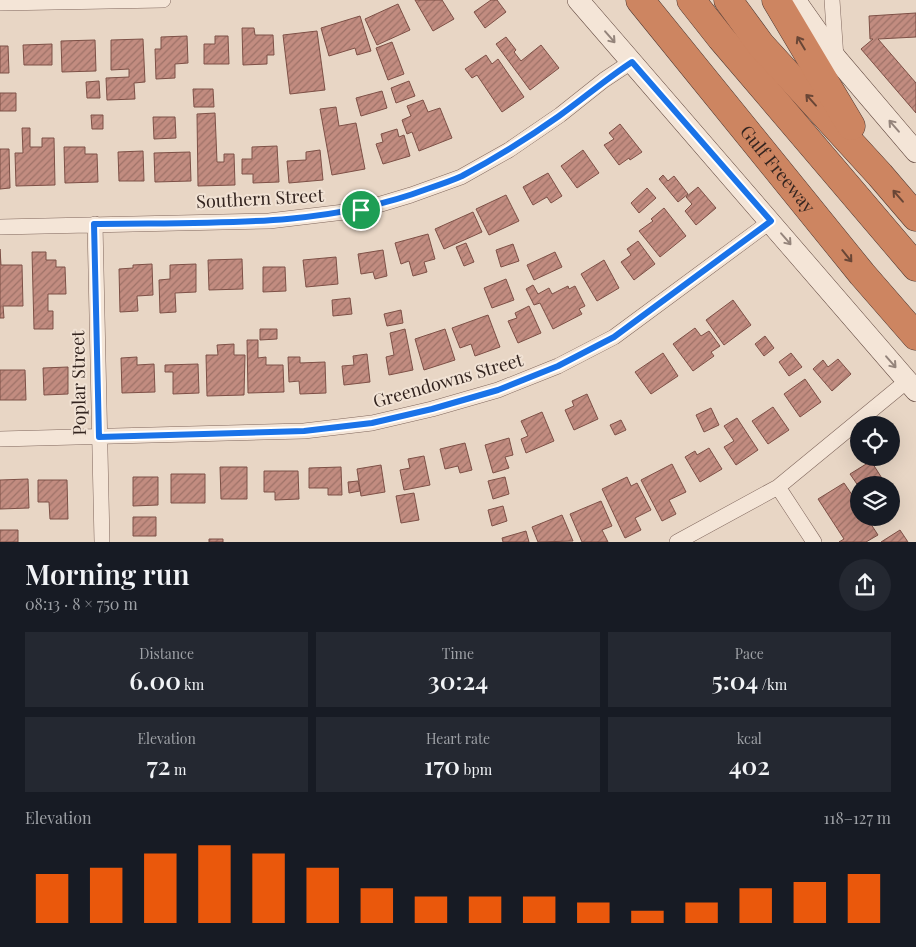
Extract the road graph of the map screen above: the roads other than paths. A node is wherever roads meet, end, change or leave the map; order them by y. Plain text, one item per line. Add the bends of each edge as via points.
1 (163, 0) edge
2 (578, 0) edge
3 (640, 0) edge
4 (654, 0) edge
5 (691, 0) edge
6 (728, 0) edge
7 (776, 0) edge
8 (795, 0) edge
9 (832, 0) edge
10 (0, 4) edge
11 (836, 58) junction
12 (632, 62) junction
13 (740, 123) junction
14 (916, 152) edge
15 (880, 175) junction
16 (916, 217) edge
17 (771, 221) junction
18 (94, 224) junction
19 (0, 227) edge
20 (916, 267) edge
21 (916, 336) edge
22 (912, 386) edge
23 (99, 437) junction
24 (0, 439) edge
25 (778, 487) junction
26 (102, 542) edge
27 (677, 542) edge
28 (814, 542) edge

1 - 10 street
2 -> 12 main road
3 - 13 highway, Gulf Freeway
4 - 13 highway
5 - 20 highway
15 -> 6 highway via 761,45
15 -> 7 highway
8 - 11 main road
9 - 11 street
14 -> 11 main road
12 - 17 main road
12 - 18 street, Southern Street via 508,150 460,177 411,195 361,210 269,221
13 -> 21 highway, Gulf Freeway
16 -> 15 highway
17 -> 22 main road
17 - 23 street, Greendowns Street via 614,337 558,366 498,390 372,423 304,431
18 - 19 street, Southern Street
18 - 23 street, Poplar Street
22 - 25 street
23 - 24 street, Greendowns Street
23 - 26 street, Poplar Street
25 - 27 street
25 - 28 street

